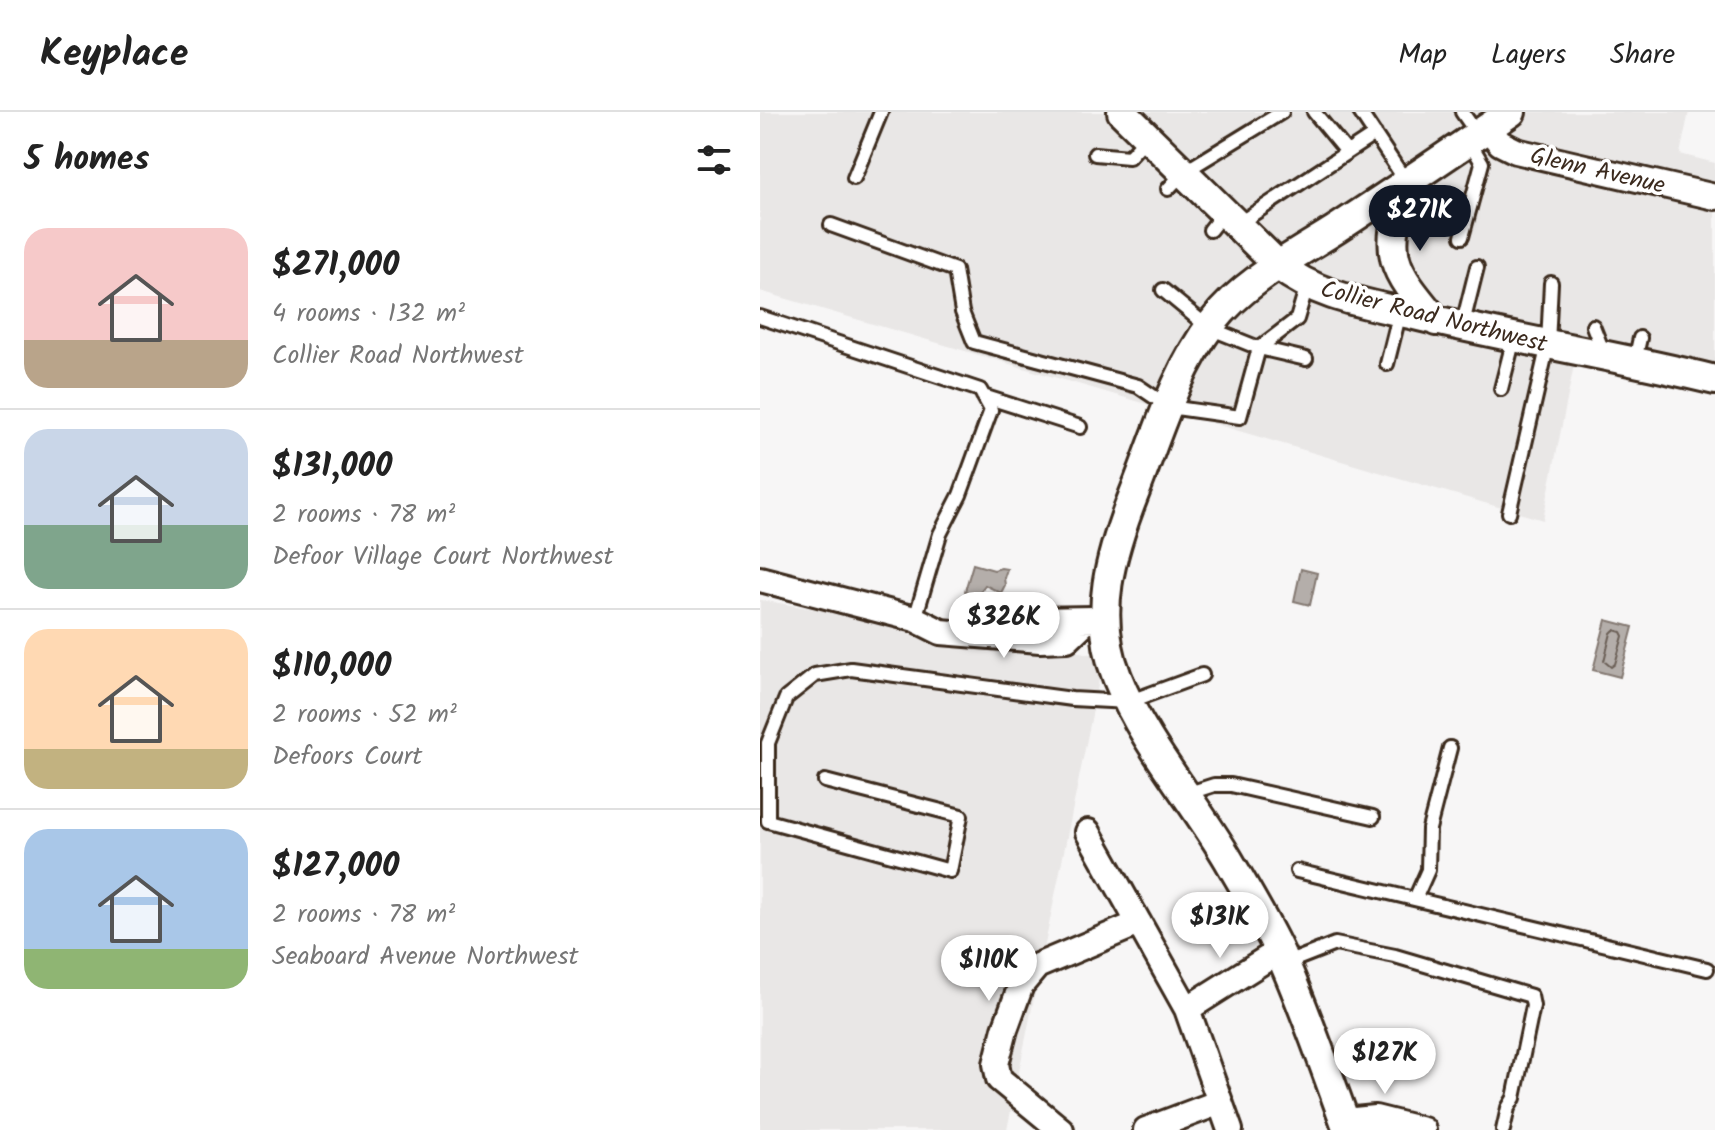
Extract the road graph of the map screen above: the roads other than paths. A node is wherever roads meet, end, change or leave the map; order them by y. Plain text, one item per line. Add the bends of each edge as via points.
1 (881, 112) edge
2 (1122, 112) edge
3 (1282, 112) edge
4 (1314, 112) edge
5 (1360, 112) edge
6 (1482, 126) edge
7 (1375, 134) junction
8 (1147, 137) junction
9 (1347, 152) junction
10 (1095, 154) dead end
11 (854, 178) dead end
12 (1176, 180) junction
13 (1406, 184) junction
14 (1715, 197) edge
15 (1224, 221) junction
16 (831, 225) dead end
17 (1462, 237) dead end
18 (1279, 266) junction
19 (1477, 267) dead end
20 (1551, 283) dead end
21 (1307, 285) junction
22 (1163, 290) dead end
23 (1400, 312) junction
24 (760, 317) edge
25 (1449, 324) junction
26 (1593, 326) dead end
27 (1209, 328) junction
28 (1514, 337) junction
29 (1548, 344) junction
30 (1259, 348) junction
31 (1604, 354) junction
32 (1306, 359) dead end
33 (1387, 364) dead end
34 (1715, 380) edge
35 (1501, 389) dead end
36 (983, 396) junction
37 (1169, 407) junction
38 (1080, 427) dead end
39 (1509, 513) dead end
40 (760, 579) edge
41 (915, 619) junction
42 (1096, 619) junction
43 (974, 633) junction
44 (1202, 675) dead end
45 (1128, 702) junction
46 (1450, 748) dead end
47 (825, 781) dead end
48 (1186, 794) junction
49 (1373, 817) dead end
50 (1088, 832) dead end
51 (1297, 871) dead end
52 (1415, 899) junction
53 (1139, 923) junction
54 (1282, 957) junction
55 (1707, 969) dead end
56 (1191, 1019) junction
57 (1220, 1102) junction
58 (1346, 1126) edge
59 (1061, 1130) edge
60 (1146, 1130) edge
61 (1230, 1130) edge
62 (1423, 1130) edge
63 (1503, 1130) edge

1 - 11 lane
2 - 8 street, Collier Road Northwest
3 - 12 lane
4 - 9 lane
5 - 7 lane
6 - 13 street
6 - 14 street, Glenn Avenue via 1516,151
6 - 17 lane via 1482,163
7 - 9 lane
7 - 13 lane
8 - 10 lane via 1129,157
8 - 12 street, Collier Road Northwest
9 - 15 lane
12 - 15 street, Collier Road Northwest
13 - 18 street
13 - 25 street via 1394,221 1394,262 1410,290
15 - 18 street, Collier Road Northwest
16 - 37 lane via 955,270 974,342 1138,386
18 - 21 street, Collier Road Northwest
18 - 27 street via 1233,299
19 - 25 lane
20 - 29 lane
21 - 23 street, Collier Road Northwest
21 - 30 lane via 1297,319
22 - 27 lane
23 - 25 street, Collier Road Northwest
23 - 33 lane
24 - 36 lane via 980,390
25 - 28 street, Collier Road Northwest
26 - 31 lane
27 - 30 lane
27 - 37 street
28 - 29 street, Collier Road Northwest
28 - 35 lane
29 - 31 street, Collier Road Northwest
29 - 39 lane
30 - 32 lane
30 - 37 lane via 1240,417
31 - 34 street, Collier Road Northwest via 1638,349
36 - 38 lane
36 - 41 lane via 991,410 940,534
37 - 42 street via 1114,544
40 - 41 street
41 - 43 street via 941,632
42 - 43 street via 1067,639
42 - 43 street via 1063,606 1032,605
42 - 45 street
44 - 45 lane
45 - 47 lane via 851,669 815,675 786,698 768,743 768,821 950,871 961,816
45 - 48 street
46 - 52 lane via 1429,829 1428,870
48 - 49 lane via 1231,785
48 - 54 street
50 - 53 street
51 - 52 lane
52 - 55 lane
53 - 56 street
53 - 59 street via 1037,966 1015,1000 996,1064 999,1079
54 - 56 street
54 - 58 street
54 - 63 lane via 1335,944 1531,996 1514,1098
56 - 57 street
57 - 60 street
57 - 61 street
58 - 62 street via 1375,1118

